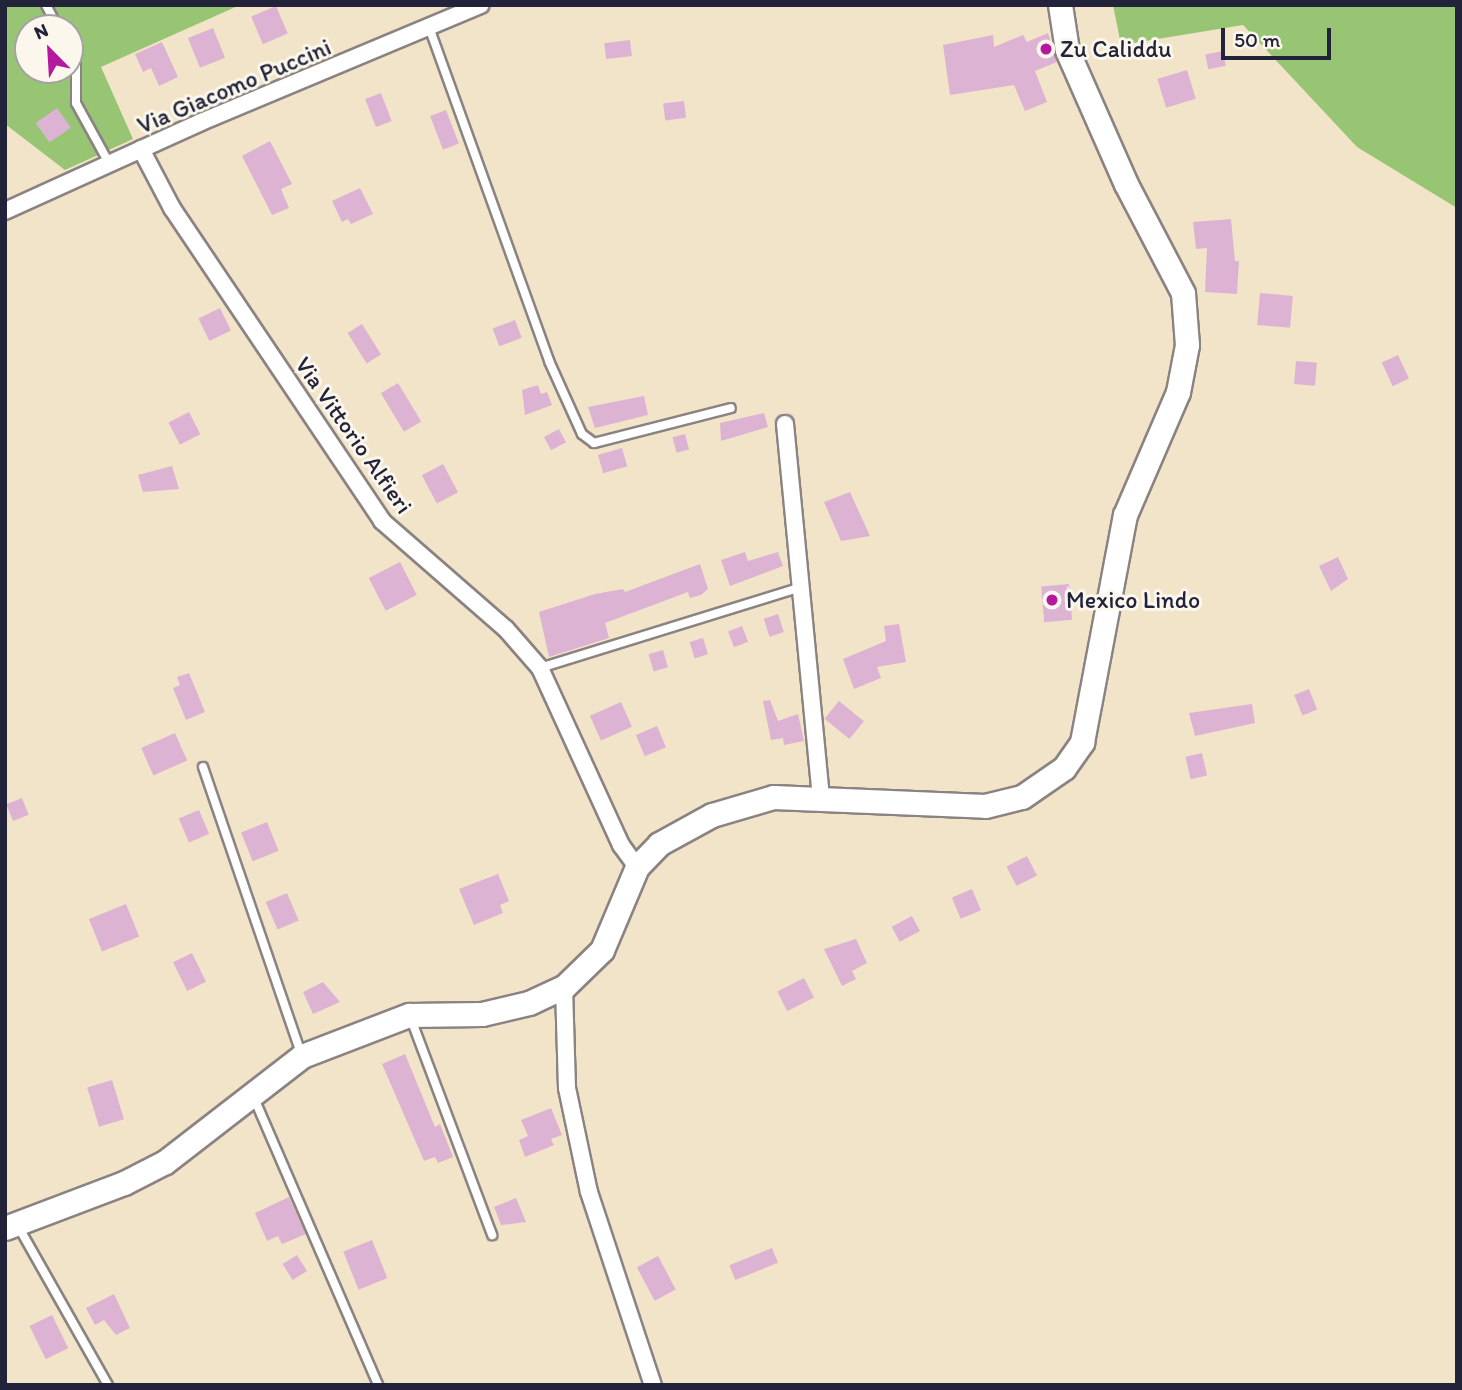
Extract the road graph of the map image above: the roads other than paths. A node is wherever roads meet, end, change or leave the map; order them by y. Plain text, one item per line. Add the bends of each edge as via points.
1 (481, 5) edge
2 (1060, 5) edge
3 (429, 27) junction
4 (76, 84) edge
5 (141, 149) junction
6 (109, 163) junction
7 (5, 211) edge
8 (731, 408) dead end
9 (785, 424) dead end
10 (802, 586) junction
11 (540, 668) junction
12 (203, 767) dead end
13 (821, 796) junction
14 (637, 867) junction
15 (564, 987) junction
16 (409, 1015) junction
17 (302, 1056) junction
18 (252, 1094) junction
19 (11, 1226) edge
20 (492, 1236) dead end
21 (108, 1385) edge
22 (377, 1385) edge
23 (653, 1385) edge

1 - 3 street, Via Giacomo Puccini
2 - 13 main road via 1067,50 1126,184 1174,271 1187,318 1184,371 1133,487 1116,543 1082,742 1064,768 1037,789 985,806
3 - 5 street, Via Giacomo Puccini
3 - 8 lane via 549,361 582,434 594,443
4 - 6 lane via 76,103
5 - 6 street, Via Giacomo Puccini
5 - 11 street, Via Vittorio Alfieri via 172,208 382,521 506,629
6 - 7 street, Via Giacomo Puccini
9 - 10 street
10 - 11 lane
10 - 13 street
11 - 14 street, Via Vittorio Alfieri via 621,845
12 - 17 lane
13 - 14 main road via 773,797 712,815 659,844
14 - 15 main road via 602,950
15 - 16 main road via 529,1003 482,1014
15 - 23 street via 566,1088 589,1192
16 - 17 main road
16 - 20 lane
17 - 18 main road
18 - 19 main road via 165,1162 124,1183
18 - 22 lane
19 - 21 lane

